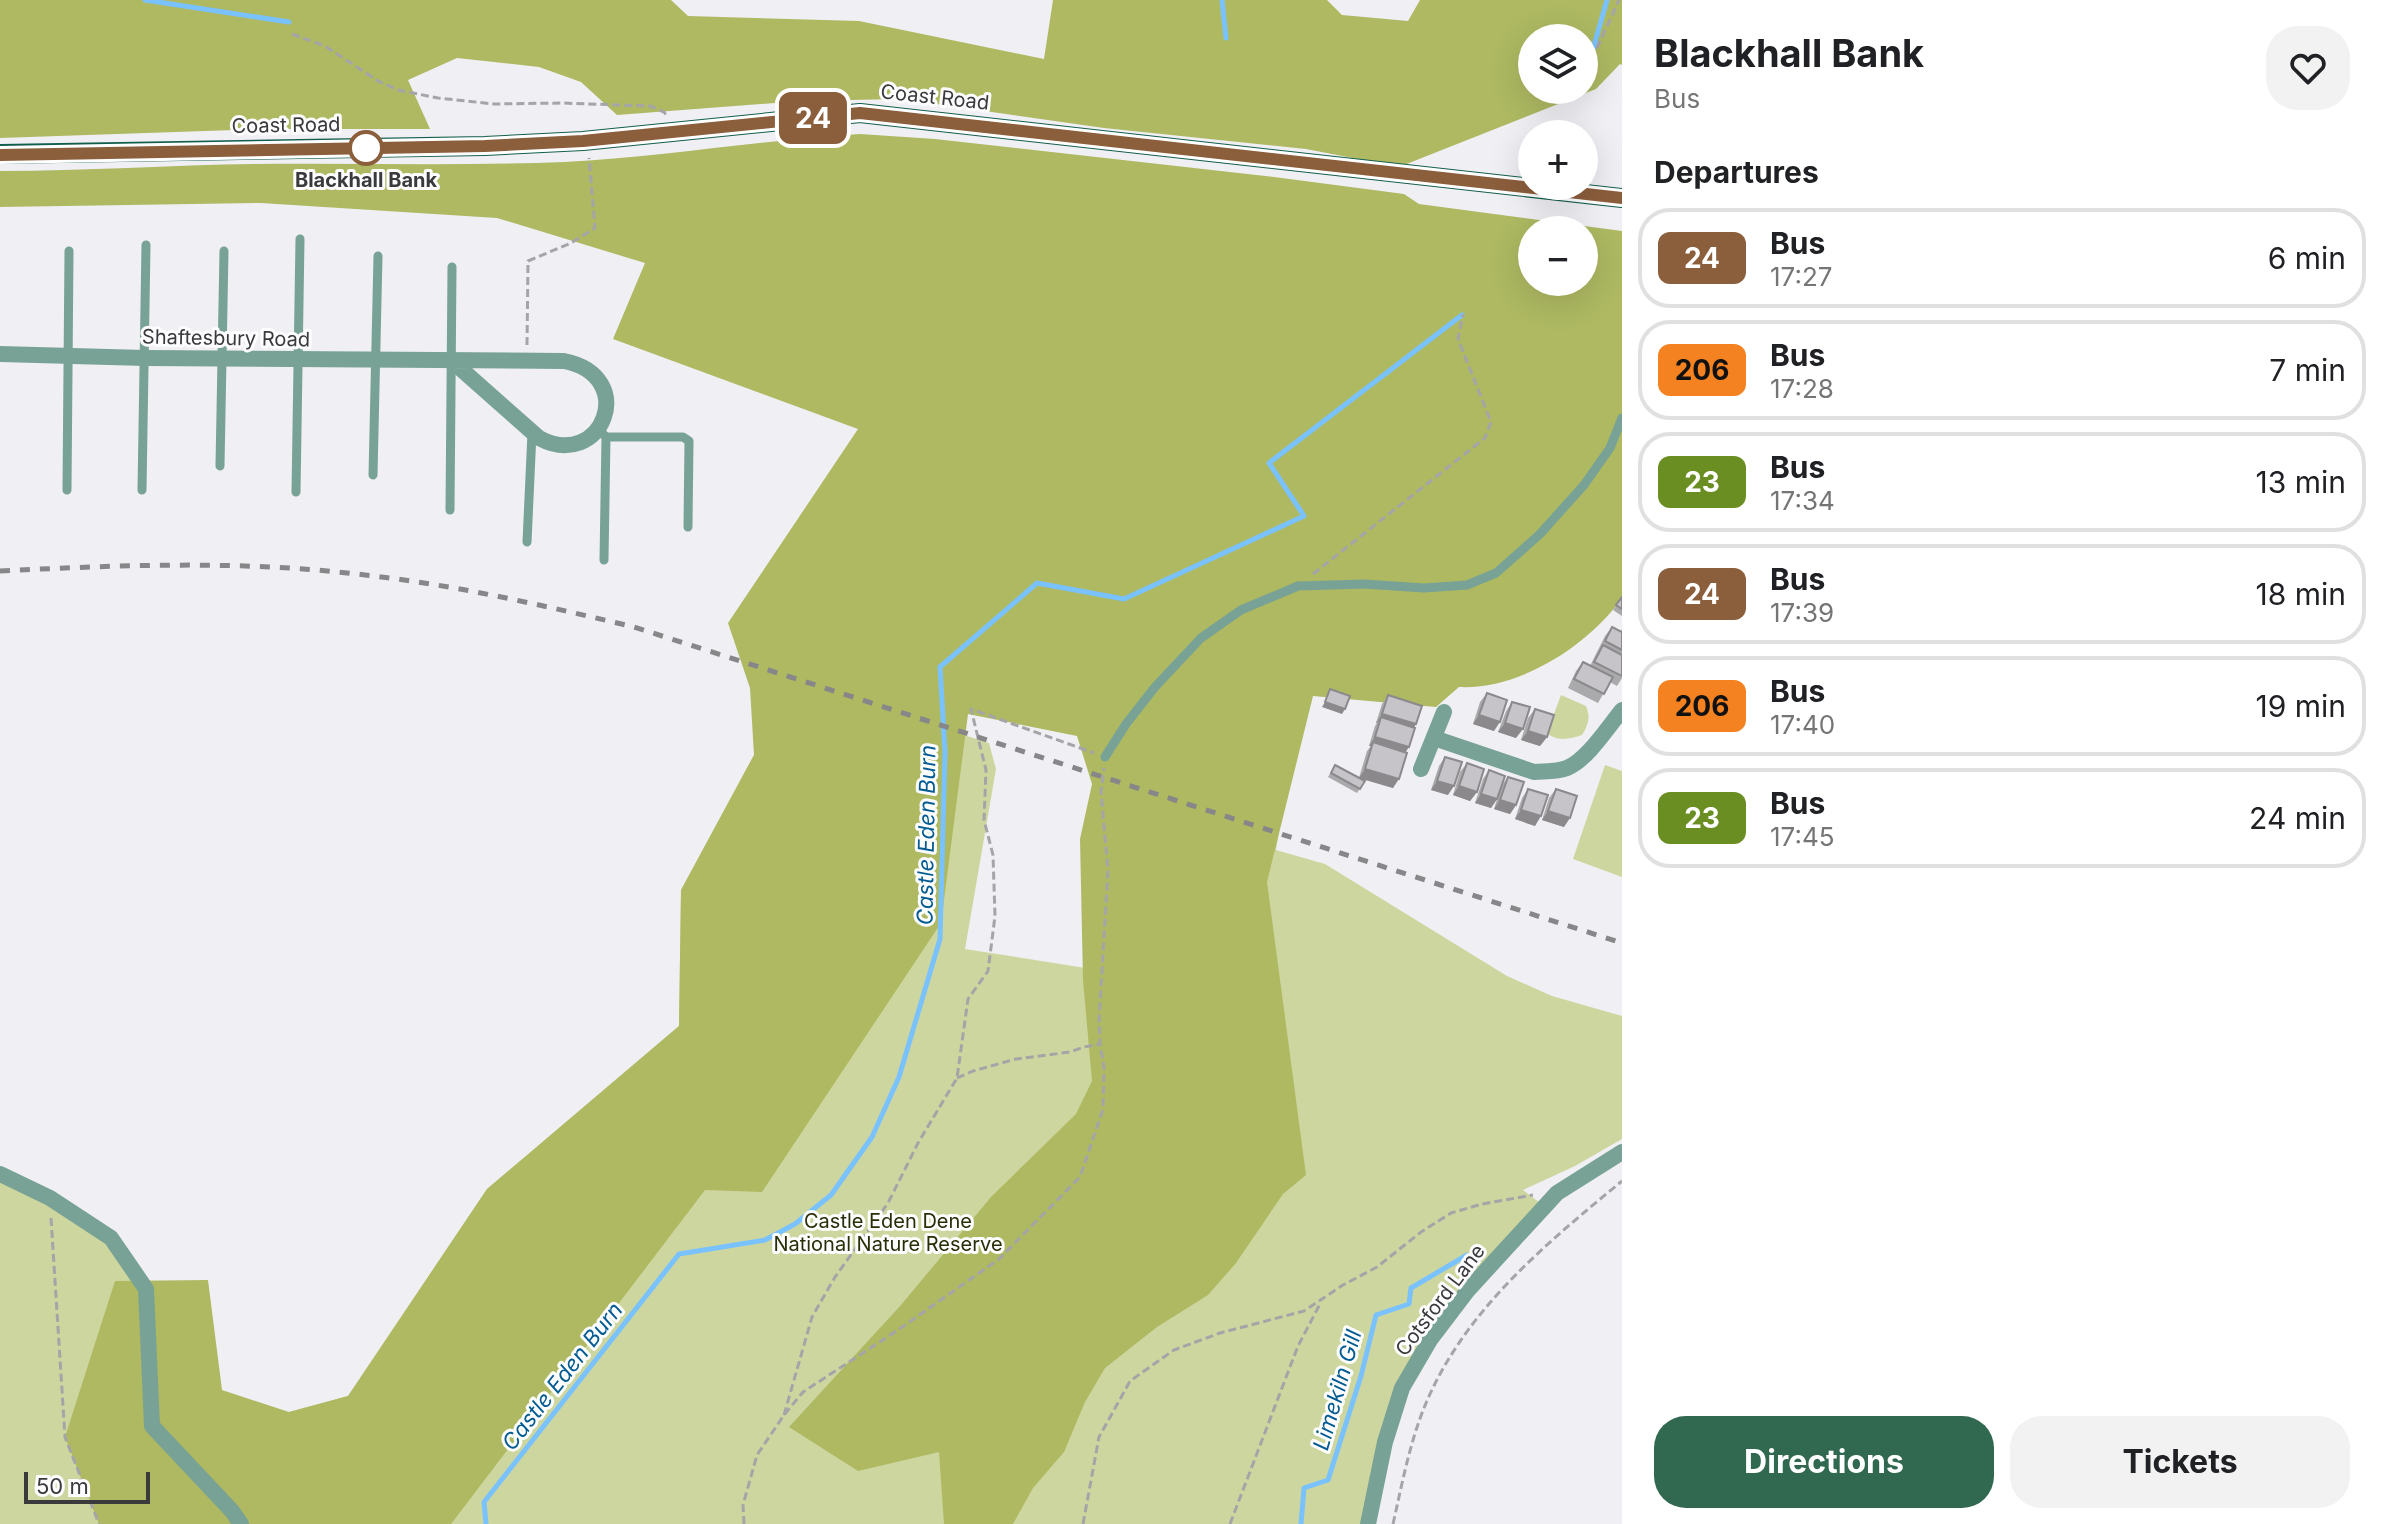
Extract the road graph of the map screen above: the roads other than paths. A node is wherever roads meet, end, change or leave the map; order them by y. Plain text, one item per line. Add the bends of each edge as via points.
1 (0, 154) edge
2 (1622, 198) edge
3 (300, 239) dead end
4 (146, 245) dead end
5 (69, 251) dead end
6 (224, 251) dead end
7 (378, 256) dead end
8 (452, 267) dead end
9 (0, 354) edge
10 (69, 356) junction
11 (145, 358) junction
12 (221, 359) junction
13 (299, 359) junction
14 (375, 360) junction
15 (452, 361) junction
16 (1622, 418) edge
17 (602, 432) junction
18 (532, 433) junction
19 (220, 466) dead end
20 (373, 475) dead end
21 (67, 490) dead end
22 (142, 490) dead end
23 (296, 492) dead end
24 (450, 510) dead end
25 (688, 527) dead end
26 (527, 542) dead end
27 (604, 560) dead end
28 (1622, 710) edge
29 (1444, 712) dead end
30 (1434, 738) junction
31 (1105, 757) road end
32 (1421, 769) dead end
33 (1622, 1152) edge
34 (0, 1174) edge
35 (241, 1524) edge
36 (1368, 1524) edge

1 - 2 main road, Coast Road via 485,146 860,113
3 - 13 lane
4 - 11 lane
5 - 10 lane
6 - 12 lane
7 - 14 lane
8 - 15 lane
9 - 10 street, Shaftesbury Road
10 - 11 street, Shaftesbury Road
10 - 21 lane
11 - 12 street, Shaftesbury Road
11 - 22 lane
12 - 13 street, Shaftesbury Road
12 - 19 lane
13 - 14 street, Shaftesbury Road
13 - 23 lane
14 - 15 street, Shaftesbury Road
14 - 20 lane
15 - 17 street, Shaftesbury Road via 564,361 589,369 607,400
15 - 18 street
15 - 24 lane
16 - 31 lane via 1610,448 1584,485 1496,573 1467,585 1424,588 1298,586 1241,610 1201,638 1155,687
17 - 18 street via 568,447 550,445
17 - 25 lane via 689,441
17 - 27 lane
18 - 26 lane
28 - 30 street via 1584,755 1567,768 1549,771 1534,772
29 - 30 street
30 - 32 street
33 - 36 street, Cotsford Lane via 1557,1193 1430,1340 1402,1388
34 - 35 street via 50,1198 111,1238 146,1289 152,1426

